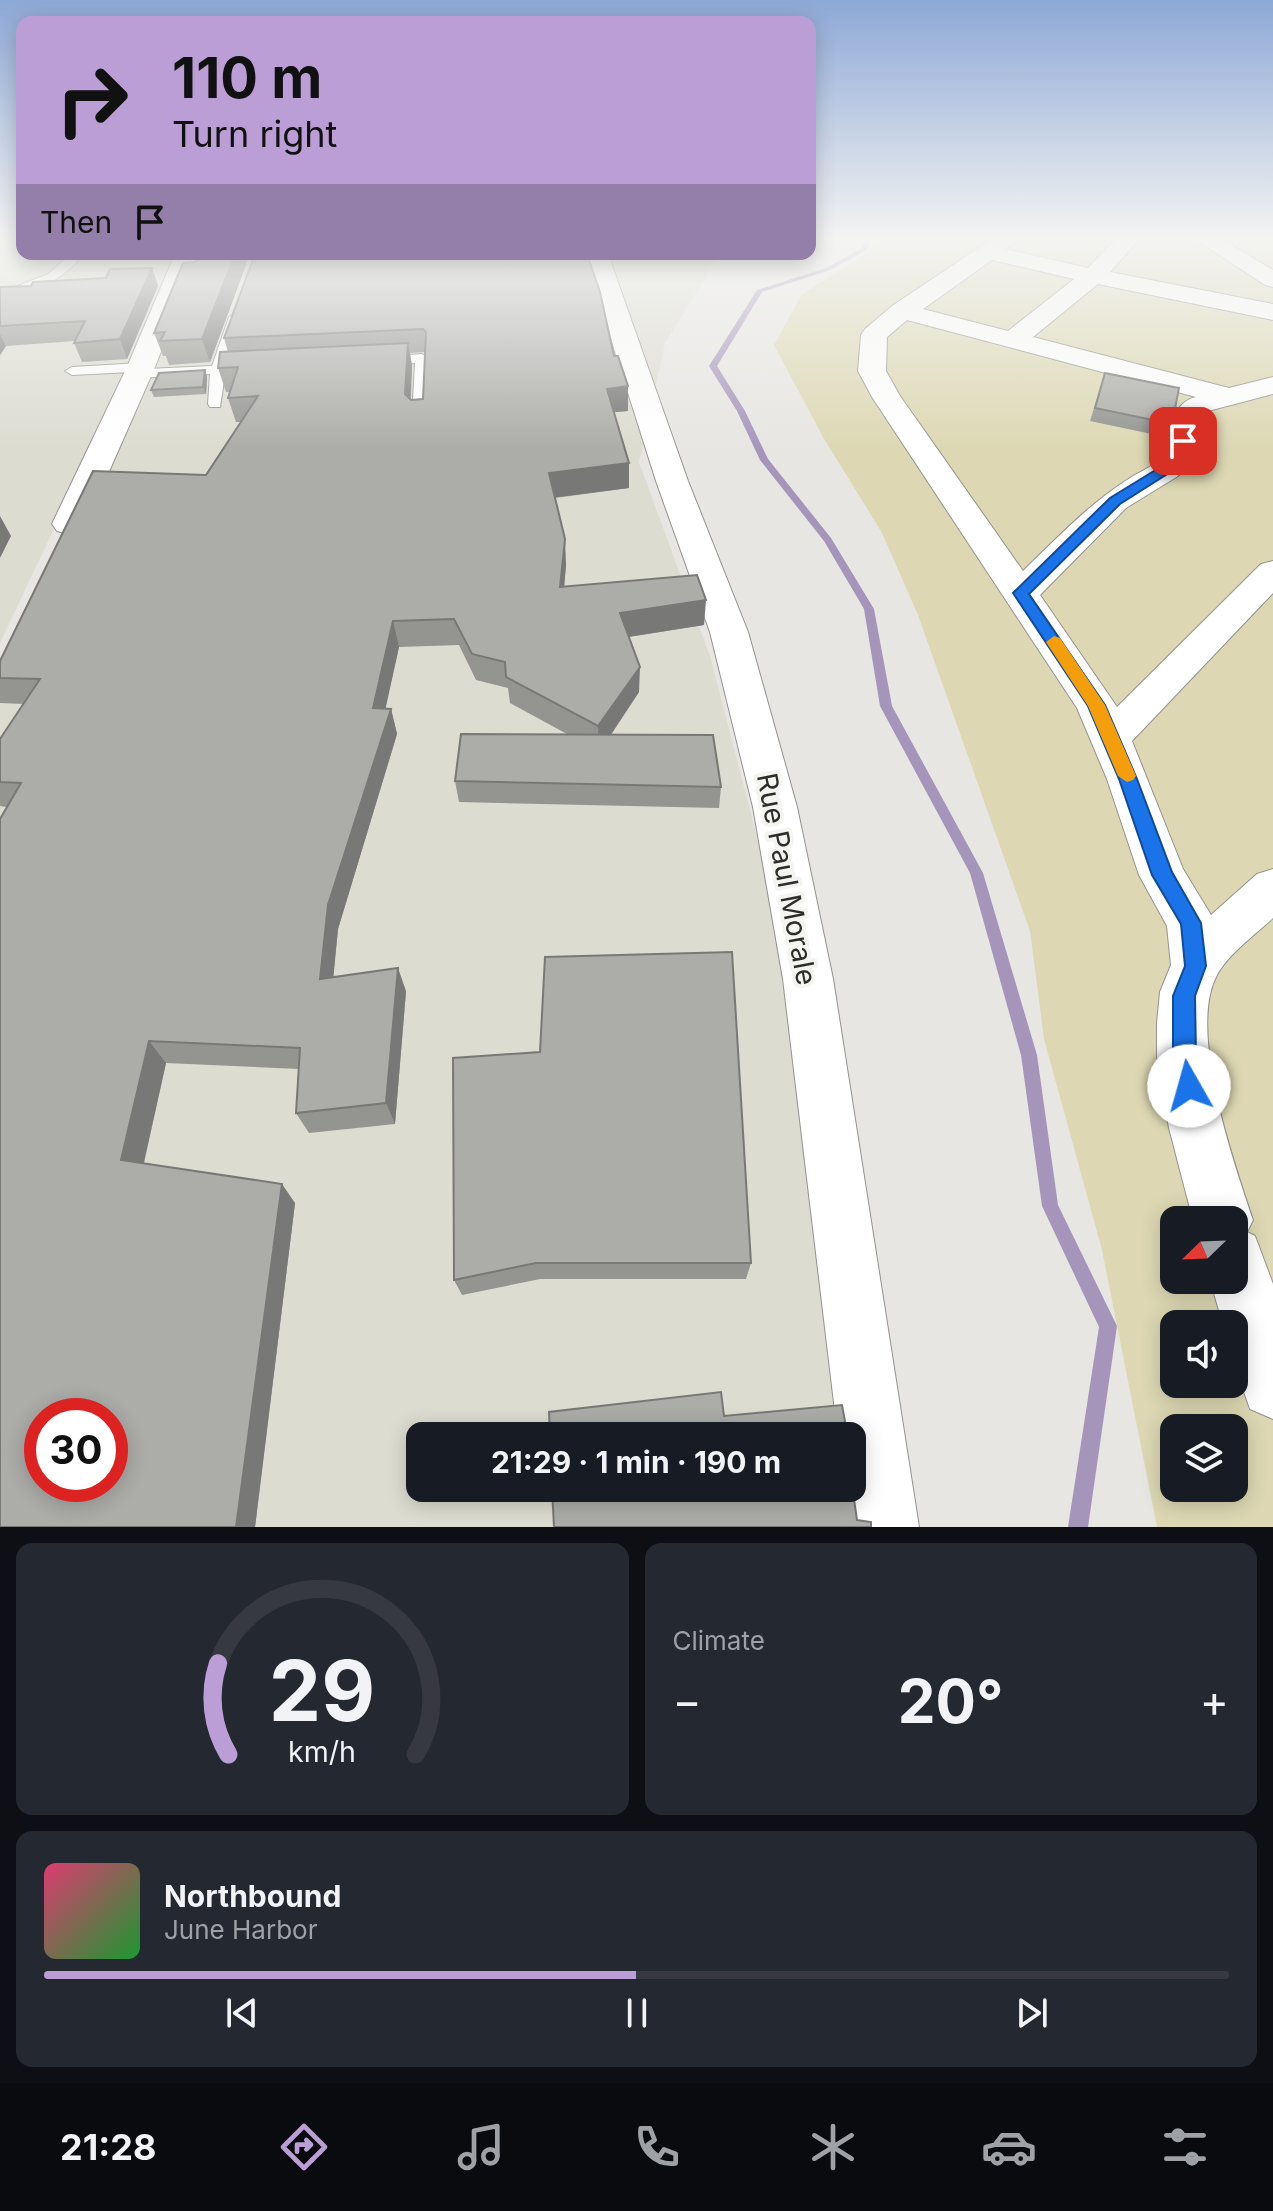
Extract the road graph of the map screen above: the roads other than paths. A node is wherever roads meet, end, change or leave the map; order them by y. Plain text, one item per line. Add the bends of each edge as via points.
1 (165, 308) edge
2 (239, 308) edge
3 (614, 308) edge
4 (905, 308) edge
5 (1053, 308) edge
6 (901, 311) junction
7 (1012, 341) junction
8 (359, 362) edge
9 (265, 367) edge
10 (139, 370) junction
11 (218, 370) junction
12 (72, 371) edge
13 (1273, 385) edge
14 (1226, 396) junction
15 (215, 404) dead end
16 (420, 418) edge
17 (59, 546) edge
18 (1273, 572) edge
19 (1021, 593) junction
20 (1111, 737) junction
21 (1273, 888) edge
22 (1196, 966) junction
23 (1219, 1206) edge
24 (1245, 1294) edge
25 (1273, 1386) edge
26 (884, 1527) edge

1 - 10 street
2 - 11 lane
3 - 26 street, Rue Paul Morale via 729,632 775,807 808,979
4 - 6 street
5 - 7 street
6 - 7 street
6 - 19 street via 874,335 872,371
7 - 14 street
8 - 16 lane via 422,358
9 - 11 lane
10 - 11 lane
10 - 12 lane
10 - 17 street
11 - 15 lane
13 - 14 street
14 - 19 street via 1198,405 1187,419 1180,455 1167,469 1115,501
18 - 20 street
19 - 20 street via 1096,705
20 - 22 street via 1162,875 1191,923
21 - 22 street
22 - 23 street via 1184,996 1184,1057 1200,1144
24 - 25 street

